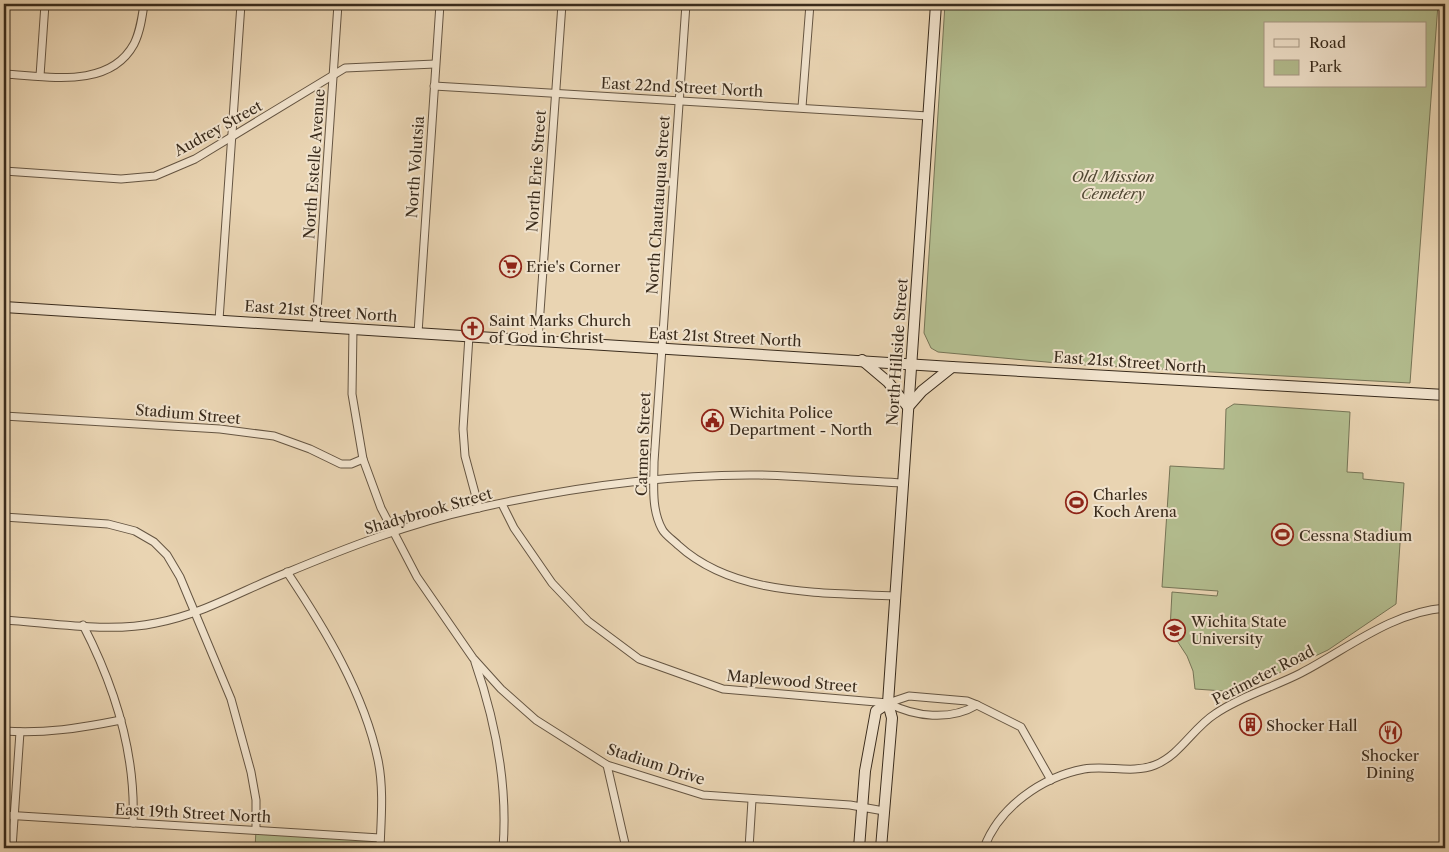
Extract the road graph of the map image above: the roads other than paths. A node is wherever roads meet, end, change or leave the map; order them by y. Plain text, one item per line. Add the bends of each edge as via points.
1 (45, 4) edge
2 (144, 4) edge
3 (241, 4) edge
4 (338, 4) edge
5 (440, 4) edge
6 (562, 4) edge
7 (686, 4) edge
8 (810, 4) edge
9 (936, 4) edge
10 (435, 64) junction
11 (4, 74) edge
12 (40, 76) junction
13 (333, 76) junction
14 (434, 86) junction
15 (556, 93) junction
16 (679, 100) junction
17 (802, 108) junction
18 (928, 116) junction
19 (231, 138) junction
20 (4, 171) edge
21 (4, 307) edge
22 (219, 320) junction
23 (316, 326) junction
24 (353, 328) junction
25 (418, 332) junction
26 (470, 336) junction
27 (538, 340) junction
28 (660, 348) junction
29 (861, 360) junction
30 (911, 364) junction
31 (952, 367) junction
32 (1445, 395) edge
33 (908, 407) junction
34 (4, 416) edge
35 (363, 459) junction
36 (654, 481) junction
37 (903, 483) junction
38 (502, 504) junction
39 (478, 508) junction
40 (4, 517) edge
41 (394, 532) junction
42 (287, 572) junction
43 (895, 596) junction
44 (1445, 608) edge
45 (196, 611) junction
46 (4, 620) edge
47 (83, 625) junction
48 (473, 658) junction
49 (888, 702) junction
50 (977, 705) junction
51 (121, 720) junction
52 (4, 731) edge
53 (20, 732) junction
54 (607, 765) junction
55 (1050, 780) junction
56 (752, 800) junction
57 (862, 807) junction
58 (884, 811) junction
59 (4, 815) edge
60 (14, 816) junction
61 (133, 823) junction
62 (256, 830) junction
63 (380, 838) junction
64 (12, 848) edge
65 (380, 848) edge
66 (503, 848) edge
67 (626, 848) edge
68 (749, 848) edge
69 (859, 848) edge
70 (881, 848) edge
71 (984, 848) edge

1 - 12 street
2 - 12 street via 133,45 118,63 97,74 67,78
3 - 19 street
4 - 13 street, North Estelle Avenue
5 - 10 street, North Volutsia
6 - 15 street, North Erie Street
7 - 16 street, North Chautauqua Street
8 - 17 street
9 - 18 main road, North Hillside Street
10 - 13 street, Audrey Street via 345,68
10 - 14 street, North Volutsia
11 - 12 street
13 - 19 street, Audrey Street
13 - 23 street, North Estelle Avenue
14 - 15 street, East 22nd Street North
14 - 25 street, North Volutsia
15 - 16 street, East 22nd Street North
15 - 27 street, North Erie Street
16 - 17 street, East 22nd Street North
16 - 28 street, North Chautauqua Street
17 - 18 street, East 22nd Street North
18 - 30 main road, North Hillside Street
19 - 20 street, Audrey Street via 195,159 140,179
19 - 22 street
21 - 22 main road, East 21st Street North
22 - 23 main road, East 21st Street North
23 - 24 main road, East 21st Street North
24 - 25 main road, East 21st Street North
24 - 35 street via 352,394
25 - 26 main road, East 21st Street North
26 - 27 main road, East 21st Street North
26 - 39 street via 463,429 465,456
27 - 28 main road, East 21st Street North
28 - 29 main road, East 21st Street North
28 - 36 street, Carmen Street
29 - 30 main road, East 21st Street North
29 - 33 main road via 888,382
30 - 31 main road, East 21st Street North
30 - 33 main road, North Hillside Street
31 - 32 main road, East 21st Street North
31 - 33 main road
33 - 37 main road, North Hillside Street
34 - 35 street, Stadium Street via 220,429 274,436 341,464
35 - 41 street, Stadium Drive via 381,508
36 - 37 street, Shadybrook Street via 760,475
36 - 38 street, Shadybrook Street via 579,489
36 - 43 street, Carmen Street via 654,507 662,530 685,552 720,572 765,586
37 - 43 main road, North Hillside Street
38 - 39 street, Shadybrook Street
38 - 49 street, Maplewood Street via 514,528 552,583 588,621 639,659 723,690
39 - 41 street, Shadybrook Street
40 - 45 street via 108,524 135,531 154,542 167,555
41 - 42 street, Shadybrook Street
41 - 48 street, Stadium Drive via 417,577
42 - 45 street, Shadybrook Street
42 - 63 street via 332,644 363,710 378,761
43 - 49 main road, North Hillside Street
44 - 55 street, Perimeter Road via 1406,615 1301,673 1216,713 1171,756 1154,765 1132,770 1084,769
45 - 47 street, Shadybrook Street via 154,624
45 - 62 street via 244,741 256,800
46 - 47 street, Shadybrook Street
47 - 51 street via 103,664
48 - 54 street, Stadium Drive via 536,720
48 - 66 street via 489,703 499,750 504,798
49 - 50 street via 909,696 967,701
49 - 50 street via 905,712 944,715 964,713
49 - 57 main road via 876,711
49 - 58 main road, North Hillside Street via 892,718
50 - 55 street via 1021,727
51 - 53 street via 79,729
51 - 61 street via 130,758
52 - 53 street
53 - 60 street
54 - 56 street, Stadium Drive via 703,795
54 - 67 street
55 - 71 street, Perimeter Road via 1028,791 997,824
56 - 57 street, Stadium Drive
56 - 68 street
57 - 58 street, Stadium Drive
57 - 69 main road
58 - 70 main road, North Hillside Street
59 - 60 street, East 19th Street North
60 - 61 street, East 19th Street North
60 - 64 street
61 - 62 street, East 19th Street North
62 - 63 street, East 19th Street North
63 - 65 street

